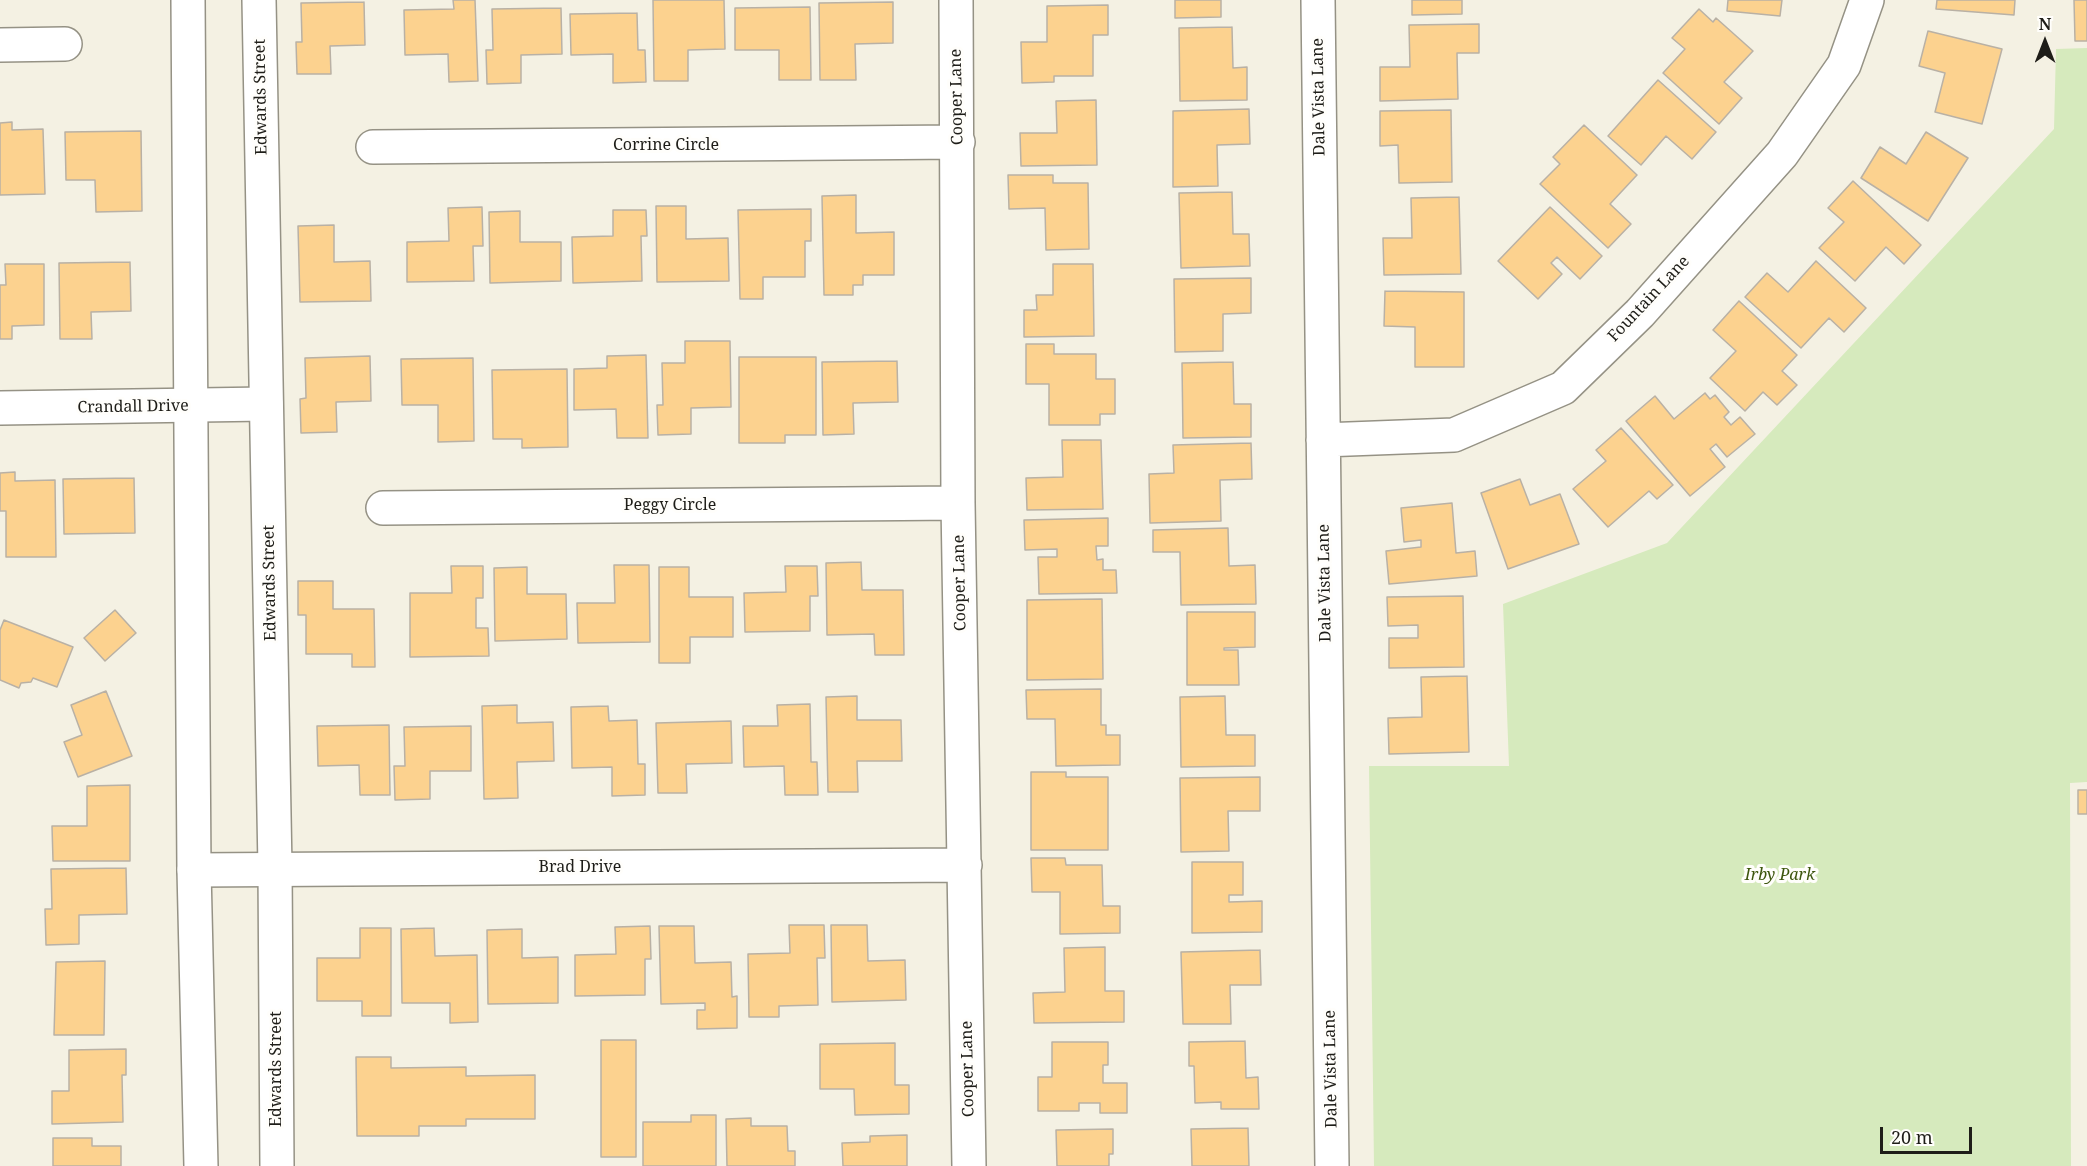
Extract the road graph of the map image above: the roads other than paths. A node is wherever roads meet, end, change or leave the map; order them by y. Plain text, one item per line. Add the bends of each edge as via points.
1 (188, 0) edge
2 (259, 0) edge
3 (956, 0) edge
4 (1318, 0) edge
5 (1867, 0) edge
6 (65, 44) dead end
7 (0, 45) edge
8 (958, 142) junction
9 (373, 147) dead end
10 (266, 404) junction
11 (190, 405) junction
12 (0, 408) edge
13 (1323, 440) junction
14 (958, 503) junction
15 (382, 508) dead end
16 (965, 865) junction
17 (275, 868) junction
18 (194, 870) junction
19 (201, 1166) edge
20 (277, 1166) edge
21 (969, 1166) edge
22 (1332, 1166) edge

1 - 11 street
2 - 10 street, Edwards Street
3 - 8 street, Cooper Lane
4 - 13 street, Dale Vista Lane
5 - 13 street, Fountain Lane via 1844,65 1782,154 1640,313 1563,388 1454,435
6 - 7 street
8 - 9 street, Corrine Circle
8 - 14 street, Cooper Lane
10 - 11 street, Crandall Drive
10 - 17 street, Edwards Street
11 - 12 street, Crandall Drive
11 - 18 street
13 - 22 street, Dale Vista Lane
14 - 15 street, Peggy Circle
14 - 16 street, Cooper Lane
16 - 17 street, Brad Drive
16 - 21 street, Cooper Lane
17 - 18 street, Brad Drive
17 - 20 street, Edwards Street
18 - 19 street

